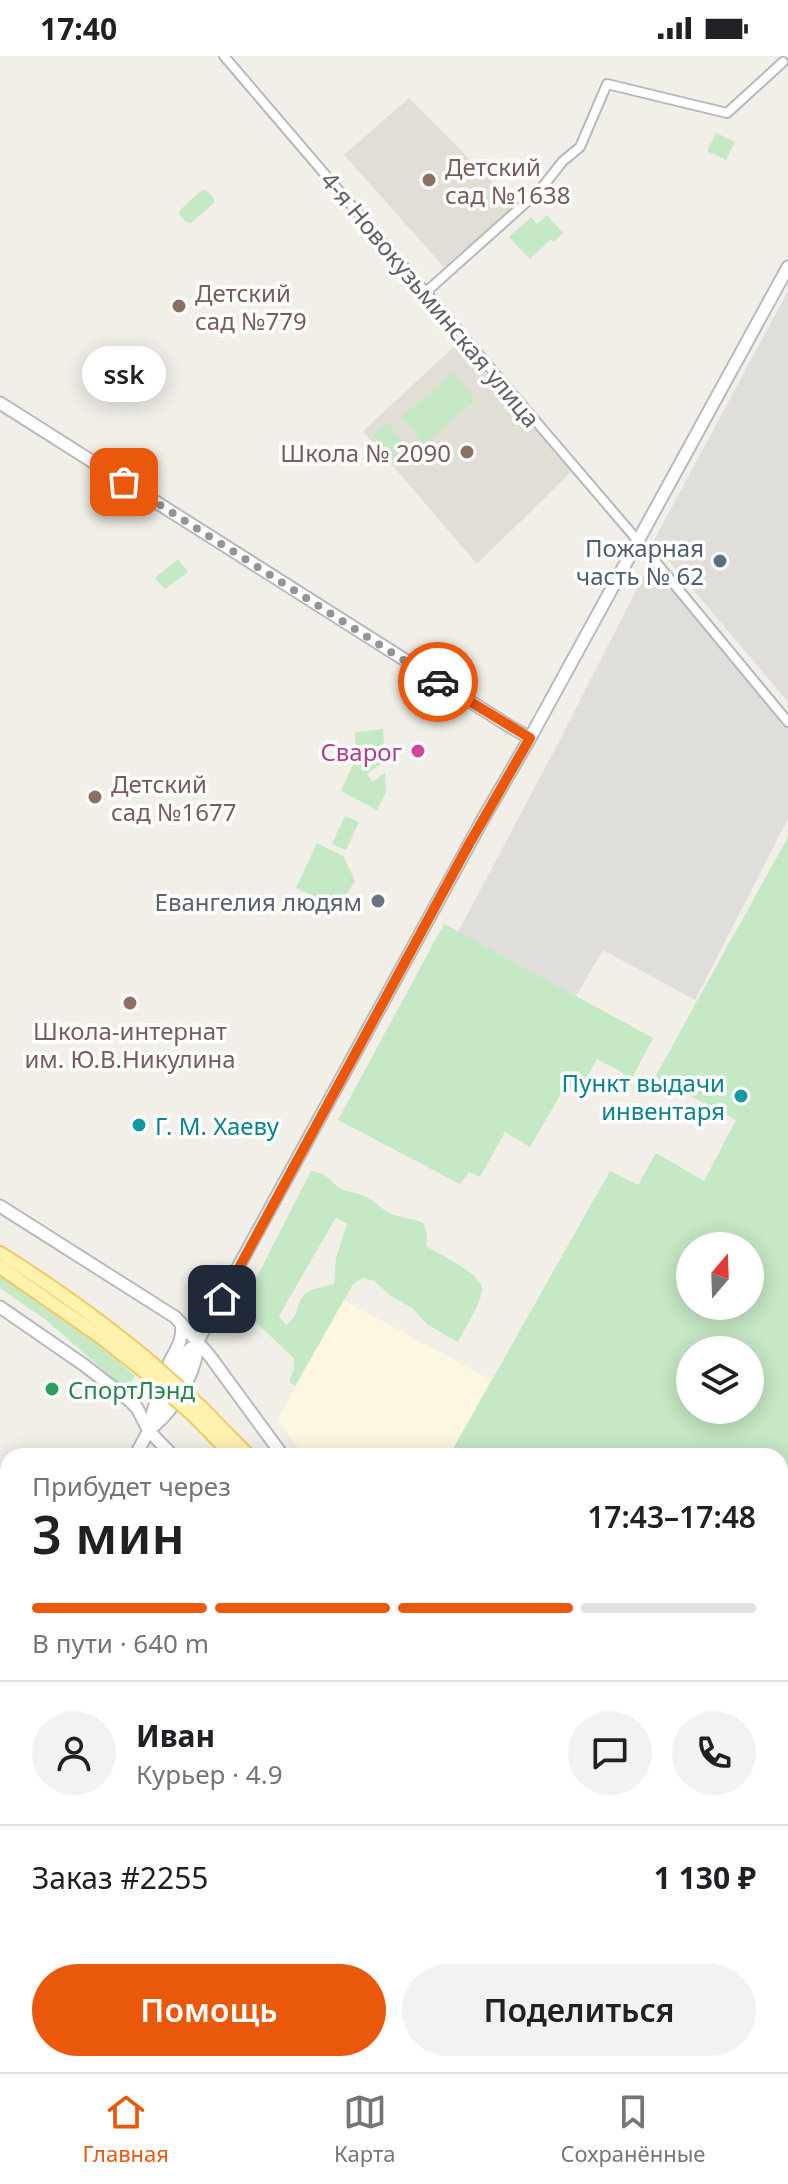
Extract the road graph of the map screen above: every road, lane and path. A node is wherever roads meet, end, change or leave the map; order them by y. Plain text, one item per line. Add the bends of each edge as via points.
1 (224, 56) edge
2 (783, 62) dead end
3 (788, 267) edge
4 (426, 292) junction
5 (0, 403) edge
6 (637, 542) junction
7 (788, 722) edge
8 (530, 738) junction
9 (4, 1209) edge
10 (0, 1253) edge
11 (0, 1267) edge
12 (0, 1307) edge
13 (181, 1323) junction
14 (199, 1342) junction
15 (143, 1363) junction
16 (137, 1408) junction
17 (197, 1412) junction
18 (149, 1431) junction
19 (139, 1448) edge
20 (165, 1448) edge
21 (226, 1448) edge
22 (240, 1448) edge
23 (277, 1448) edge

1 - 4 street, 4-я Новокузьминская улица
2 - 4 street via 727,113 607,84 580,147
3 - 6 main road
4 - 6 street, 4-я Новокузьминская улица
5 - 8 main road
6 - 7 street, 4-я Новокузьминская улица
6 - 8 main road
8 - 14 main road
9 - 13 main road
10 - 15 main road via 81,1308
11 - 15 main road
12 - 16 main road
13 - 14 main road
13 - 16 main road via 181,1340 150,1398
14 - 18 main road via 181,1357 154,1405
14 - 23 main road
15 - 17 main road, bridge
16 - 18 main road
17 - 21 main road
17 - 22 main road
18 - 19 main road
18 - 20 main road

